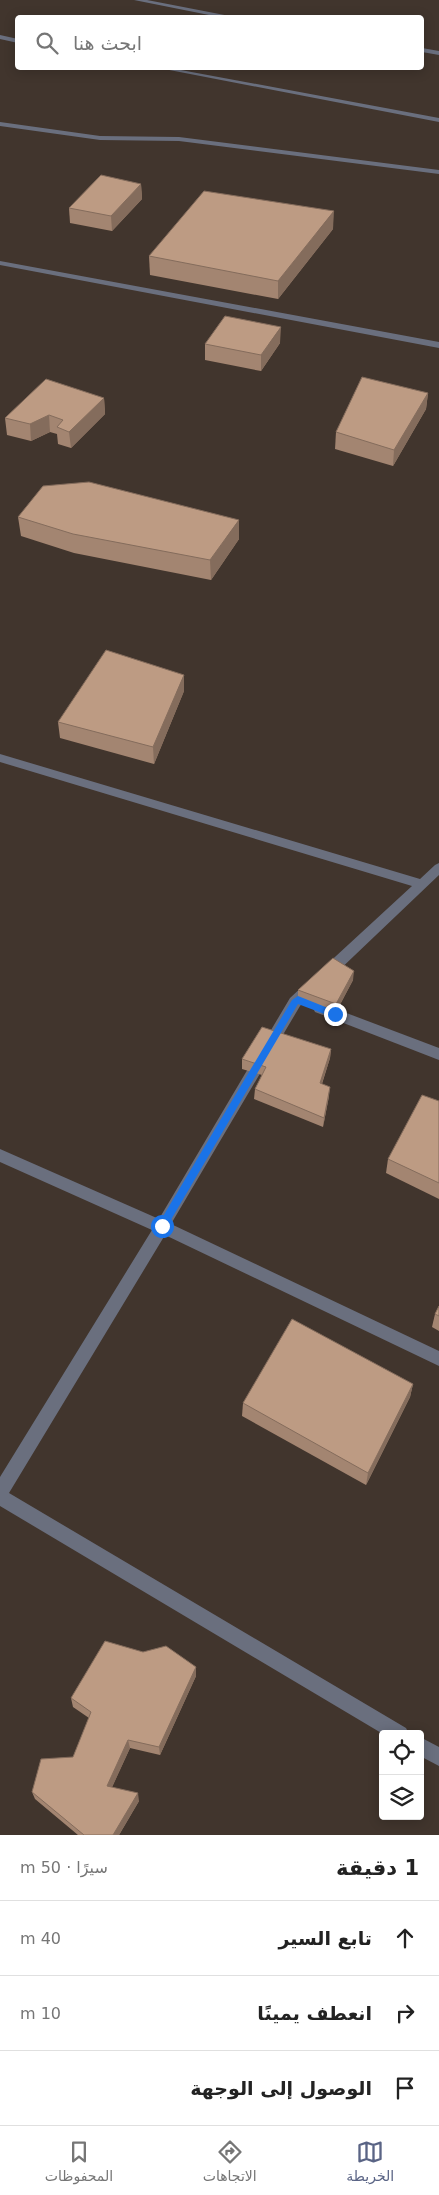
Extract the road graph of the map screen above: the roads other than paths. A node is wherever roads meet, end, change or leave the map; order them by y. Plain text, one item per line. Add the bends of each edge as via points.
1 (137, 0) edge
2 (220, 15) edge
3 (0, 37) edge
4 (15, 40) edge
5 (424, 50) edge
6 (439, 53) edge
7 (173, 70) edge
8 (439, 120) edge
9 (0, 124) edge
10 (439, 172) edge
11 (0, 263) edge
12 (439, 345) edge
13 (0, 758) edge
14 (439, 868) edge
15 (422, 884) junction
16 (298, 1000) junction
17 (439, 1054) edge
18 (0, 1155) edge
19 (162, 1226) junction
20 (439, 1359) edge
21 (0, 1492) edge
22 (0, 1497) edge
23 (393, 1730) edge
24 (424, 1748) edge
25 (439, 1757) edge

1 - 2 street
3 - 4 street
5 - 6 street
7 - 8 street
9 - 10 street via 100,138 179,139
11 - 12 street
13 - 15 street
14 - 15 street
15 - 16 street
16 - 17 street
16 - 19 street
18 - 19 street
19 - 20 street
19 - 21 street
22 - 23 street
24 - 25 street

